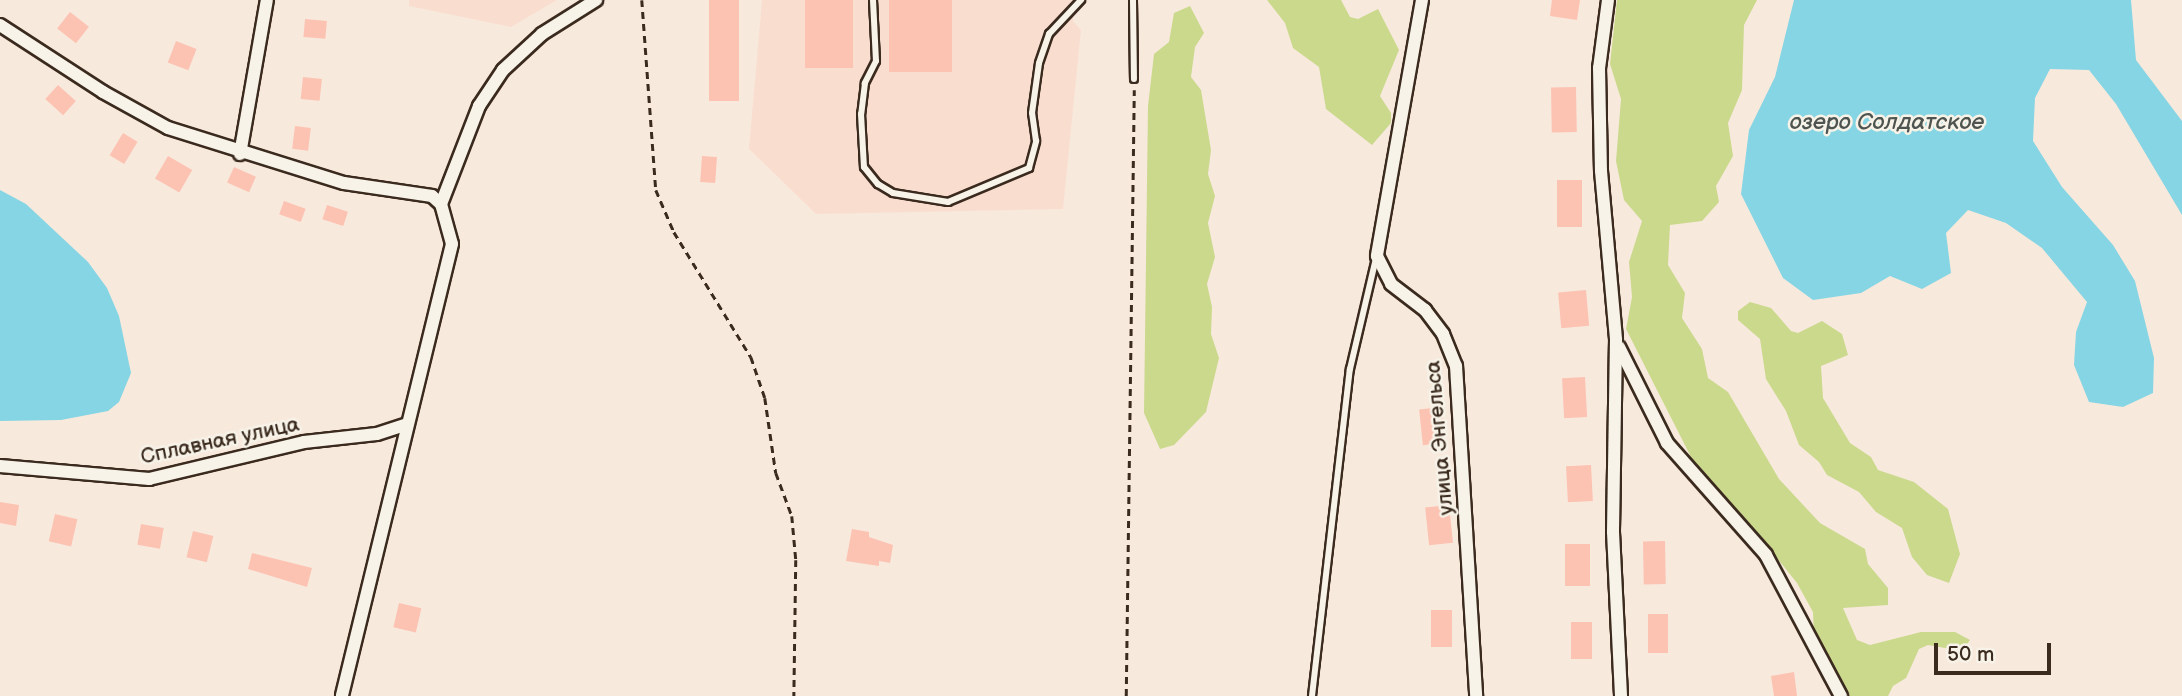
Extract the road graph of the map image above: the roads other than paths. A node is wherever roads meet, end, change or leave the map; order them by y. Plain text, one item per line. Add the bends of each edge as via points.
1 (267, 0) edge
2 (596, 0) edge
3 (873, 0) edge
4 (1081, 0) edge
5 (1133, 0) edge
6 (1422, 0) edge
7 (1608, 0) edge
8 (0, 25) edge
9 (1134, 79) road end
10 (240, 154) junction
11 (441, 204) junction
12 (1377, 256) junction
13 (1616, 340) junction
14 (405, 425) junction
15 (0, 466) edge
16 (342, 696) edge
17 (1312, 696) edge
18 (1476, 696) edge
19 (1621, 696) edge
20 (1841, 696) edge

1 - 10 street
2 - 11 street via 542,34 503,70 479,106
3 - 4 lane via 876,61 865,83 861,114 864,167 878,184 893,192 948,202 1029,168 1036,141 1031,113 1039,63 1049,34
5 - 9 lane
6 - 12 street
7 - 13 street via 1599,68 1601,159
8 - 10 street via 157,122
10 - 11 street via 344,183 432,196
11 - 14 street via 452,244
12 - 17 lane via 1350,369
12 - 18 street, улица Энгельса via 1391,284 1425,310 1443,334 1456,366
13 - 19 street via 1613,532
13 - 20 street via 1667,443 1766,555
14 - 15 street, Сплавная улица via 149,478
14 - 16 street

